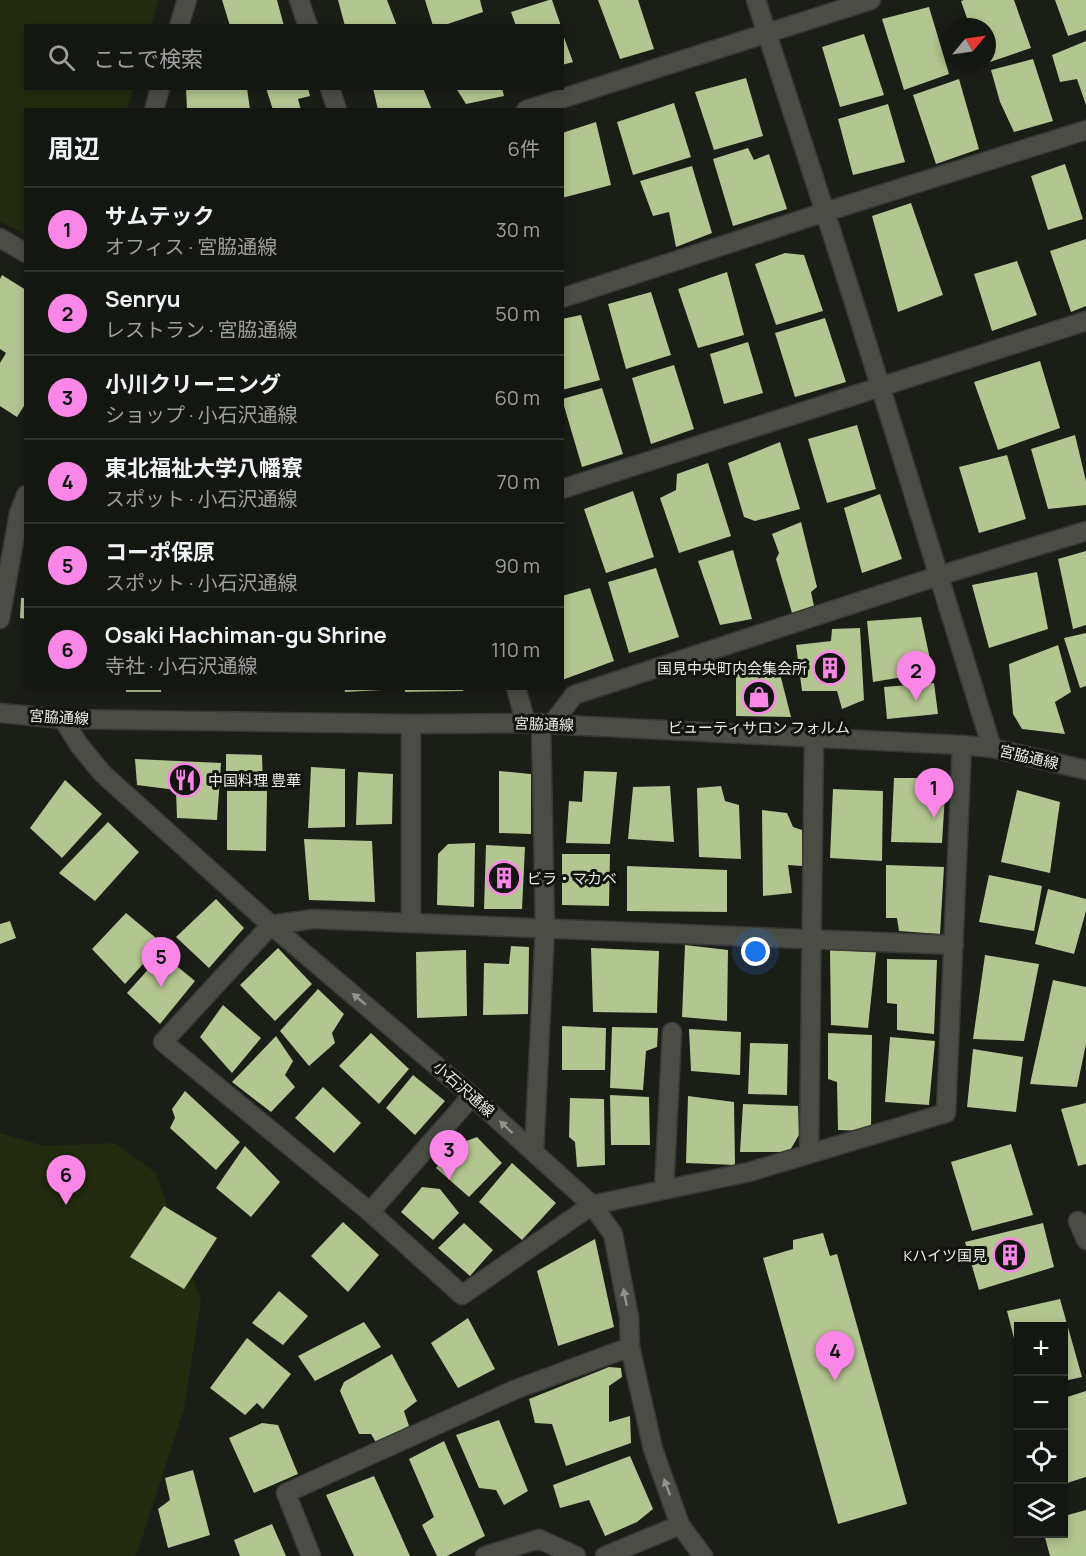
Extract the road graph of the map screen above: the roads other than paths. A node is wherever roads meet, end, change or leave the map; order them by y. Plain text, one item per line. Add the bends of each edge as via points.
1 (187, 0) edge
2 (299, 0) edge
3 (756, 0) edge
4 (871, 0) edge
5 (180, 24) edge
6 (307, 24) edge
7 (767, 33) junction
8 (159, 90) edge
9 (331, 90) edge
10 (155, 108) edge
11 (336, 108) edge
12 (532, 108) edge
13 (1086, 130) edge
14 (825, 212) junction
15 (0, 238) edge
16 (24, 252) edge
17 (564, 296) edge
18 (1086, 321) edge
19 (882, 388) junction
20 (564, 488) edge
21 (24, 500) edge
22 (19, 513) junction
23 (0, 514) edge
24 (1086, 531) edge
25 (938, 576) junction
26 (0, 619) edge
27 (517, 690) edge
28 (0, 713) edge
29 (63, 719) junction
30 (411, 724) junction
31 (540, 724) junction
32 (814, 737) junction
33 (962, 745) junction
34 (992, 748) junction
35 (1086, 770) edge
36 (411, 923) junction
37 (271, 925) junction
38 (545, 928) junction
39 (811, 940) junction
40 (954, 945) junction
41 (672, 1032) dead end
42 (472, 1096) junction
43 (534, 1152) junction
44 (809, 1154) junction
45 (664, 1190) junction
46 (592, 1205) junction
47 (370, 1212) junction
48 (1078, 1221) dead end
49 (1086, 1240) edge
50 (630, 1347) junction
51 (680, 1525) junction
52 (311, 1556) edge
53 (485, 1556) edge
54 (576, 1556) edge
55 (605, 1556) edge
56 (703, 1556) edge

1 - 5 street
2 - 6 street
3 - 7 street
4 - 7 street
7 - 12 street
7 - 14 street
8 - 10 street
9 - 11 street
13 - 14 street
14 - 17 street
14 - 19 street
15 - 16 street
18 - 19 street
19 - 20 street
19 - 25 street
21 - 22 street
22 - 23 street
22 - 26 street
24 - 25 street
25 - 31 street via 574,695
25 - 34 street
27 - 31 street
28 - 29 street, 宮脇通線
29 - 30 street, 宮脇通線
29 - 37 street, 小石沢通線 via 103,774
30 - 31 street, 宮脇通線
30 - 36 street
31 - 32 street, 宮脇通線
31 - 38 street
32 - 33 street, 宮脇通線
32 - 39 street
33 - 34 street, 宮脇通線
33 - 40 street
34 - 35 street, 宮脇通線
36 - 37 street via 313,919
36 - 38 street
42 -> 37 street, 小石沢通線
37 - 47 street via 163,1042
38 - 39 street
38 - 43 street
39 - 40 street
39 - 44 street
40 - 44 street via 946,1113
41 - 45 street
43 -> 42 street, 小石沢通線
42 - 47 street
43 - 46 street, 小石沢通線
44 - 45 street via 749,1172
45 - 46 street
46 - 47 street via 462,1295
50 -> 46 street, 小石沢通線 via 629,1317 613,1234
48 - 49 street
51 -> 50 street, 小石沢通線 via 653,1449
50 - 52 street via 514,1390 286,1493
51 - 55 street
51 - 56 street, 小石沢通線
53 - 54 street via 539,1539

